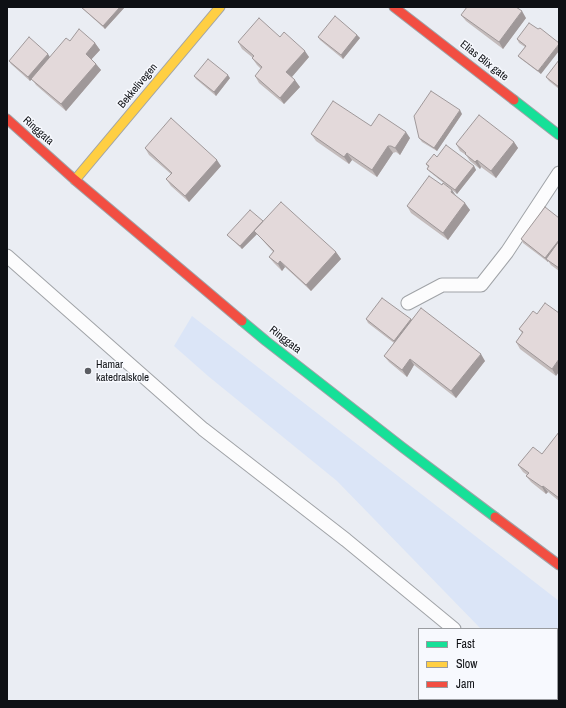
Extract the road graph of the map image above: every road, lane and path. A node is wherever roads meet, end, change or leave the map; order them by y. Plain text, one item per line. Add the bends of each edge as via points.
1 (220, 7) edge
2 (394, 7) edge
3 (7, 119) edge
4 (559, 135) edge
5 (559, 173) edge
6 (75, 180) junction
7 (7, 256) edge
8 (408, 303) dead end
9 (559, 565) edge
10 (453, 628) edge

1 - 6 main road, Bekkelivegen
2 - 4 main road, Elias Blix gate
3 - 6 main road, Ringgata
5 - 8 lane via 507,252 481,285 442,285
6 - 9 main road, Ringgata via 266,341
7 - 10 lane via 203,429 346,540

